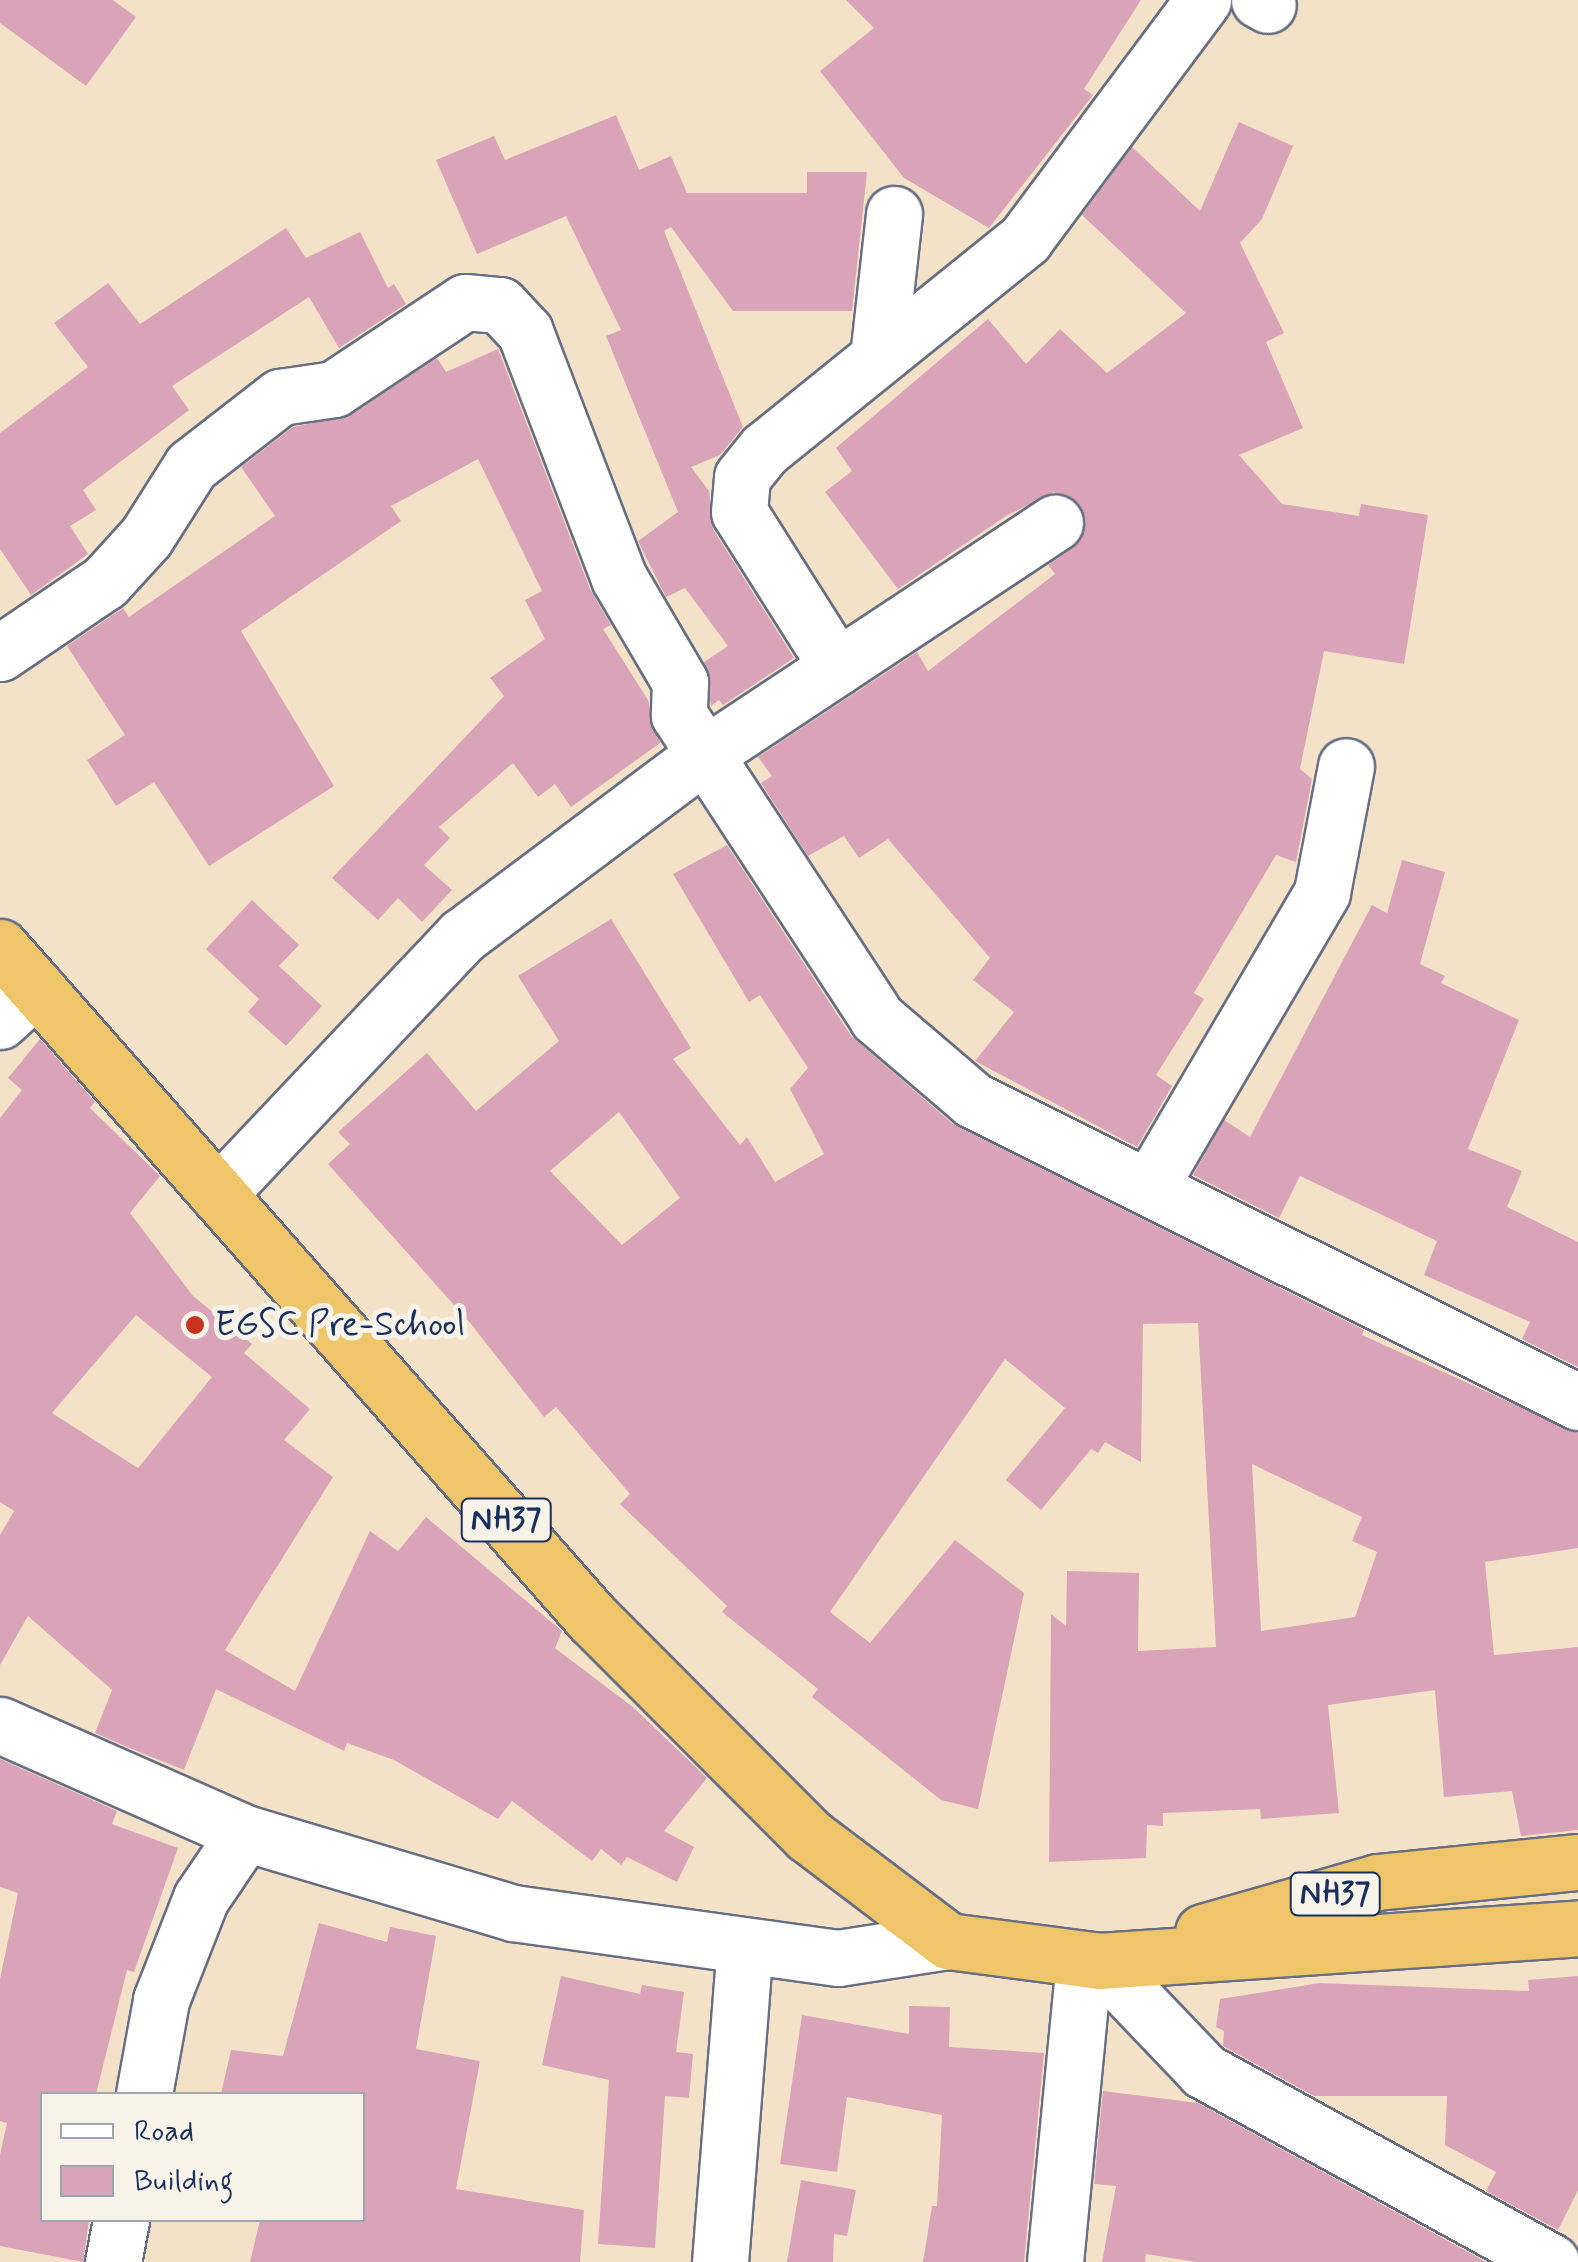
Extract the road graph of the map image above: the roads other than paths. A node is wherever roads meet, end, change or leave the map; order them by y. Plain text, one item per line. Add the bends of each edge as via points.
1 (1202, 0) edge
2 (894, 214) dead end
3 (878, 357) junction
4 (1055, 523) dead end
5 (0, 653) edge
6 (837, 667) junction
7 (704, 755) junction
8 (1346, 766) dead end
9 (0, 947) edge
10 (18, 1005) edge
11 (1151, 1184) junction
12 (218, 1194) junction
13 (1578, 1402) edge
14 (0, 1725) edge
15 (245, 1833) junction
16 (1578, 1862) edge
17 (1578, 1928) edge
18 (948, 1940) junction
19 (745, 1946) junction
20 (1092, 1960) junction
21 (144, 2092) edge
22 (121, 2222) edge
23 (113, 2262) edge
24 (720, 2262) edge
25 (1055, 2262) edge
26 (1552, 2262) edge

1 - 3 street via 1025,239
2 - 3 street
3 - 6 street via 765,449 742,476 739,512
4 - 6 street
5 - 7 street via 105,582 146,537 191,466 280,397 334,388 465,302 500,305 526,332 619,578 680,682 680,715
6 - 7 street
7 - 11 street via 877,1018 926,1066 973,1100
7 - 12 street via 462,936
8 - 11 street via 1322,892
9 - 10 highway, NH37
10 - 12 highway, NH37
11 - 13 street
12 - 18 highway, NH37 via 592,1618 808,1835
14 - 15 street
15 - 19 street via 513,1913
15 - 21 street via 201,1898 168,1983
16 - 20 highway, NH37 via 1376,1882
17 - 20 highway, NH37
18 - 19 street via 838,1958
18 - 20 highway, NH37
19 - 24 street
20 - 25 street
20 - 26 street via 1204,2070
22 - 23 street

